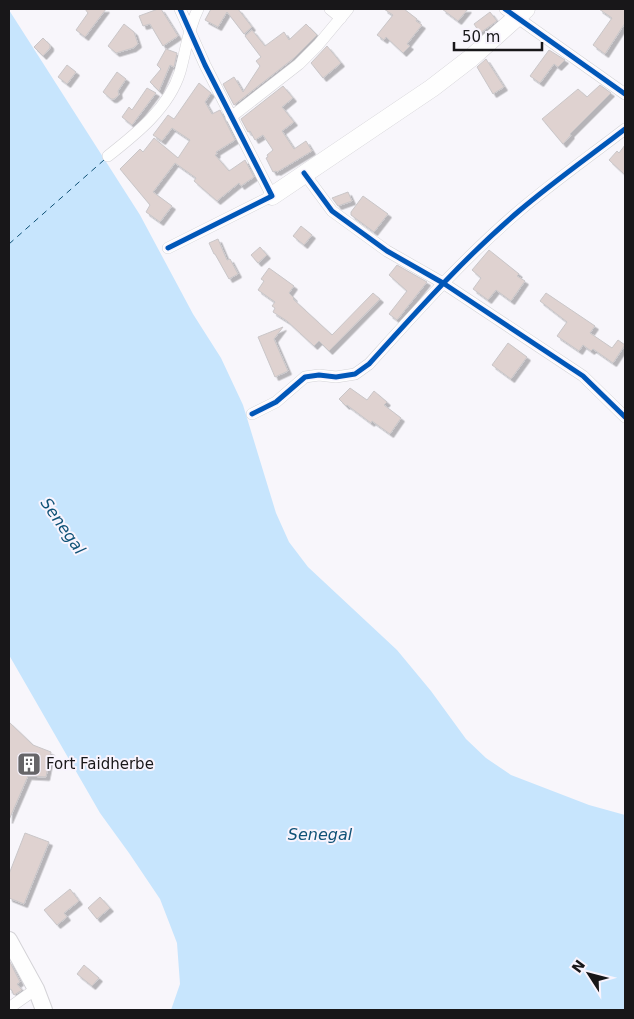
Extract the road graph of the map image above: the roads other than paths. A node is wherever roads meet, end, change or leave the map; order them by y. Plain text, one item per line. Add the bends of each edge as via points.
1 (180, 9) edge
2 (198, 9) edge
3 (330, 9) edge
4 (516, 12) edge
5 (344, 13) edge
6 (189, 31) junction
7 (625, 94) edge
8 (231, 117) junction
9 (625, 129) edge
10 (108, 156) dead end
11 (304, 173) junction
12 (272, 196) junction
13 (168, 248) dead end
14 (443, 283) junction
15 (252, 414) dead end
16 (625, 416) edge
17 (9, 940) edge
18 (36, 989) junction
19 (9, 1008) edge
20 (44, 1010) edge

1 - 6 street
2 - 6 street
3 - 5 street
4 - 7 street
4 - 11 main road via 471,58 432,88
5 - 8 street via 300,64
6 - 8 street
6 - 10 street via 179,74 171,92 155,114
8 - 12 street
9 - 14 street via 518,212
11 - 12 main road
11 - 14 street via 332,211 387,251
12 - 13 street
14 - 15 street via 369,364 355,374 305,377 276,402
14 - 16 street via 583,376
17 - 18 street
18 - 19 street
18 - 20 street

